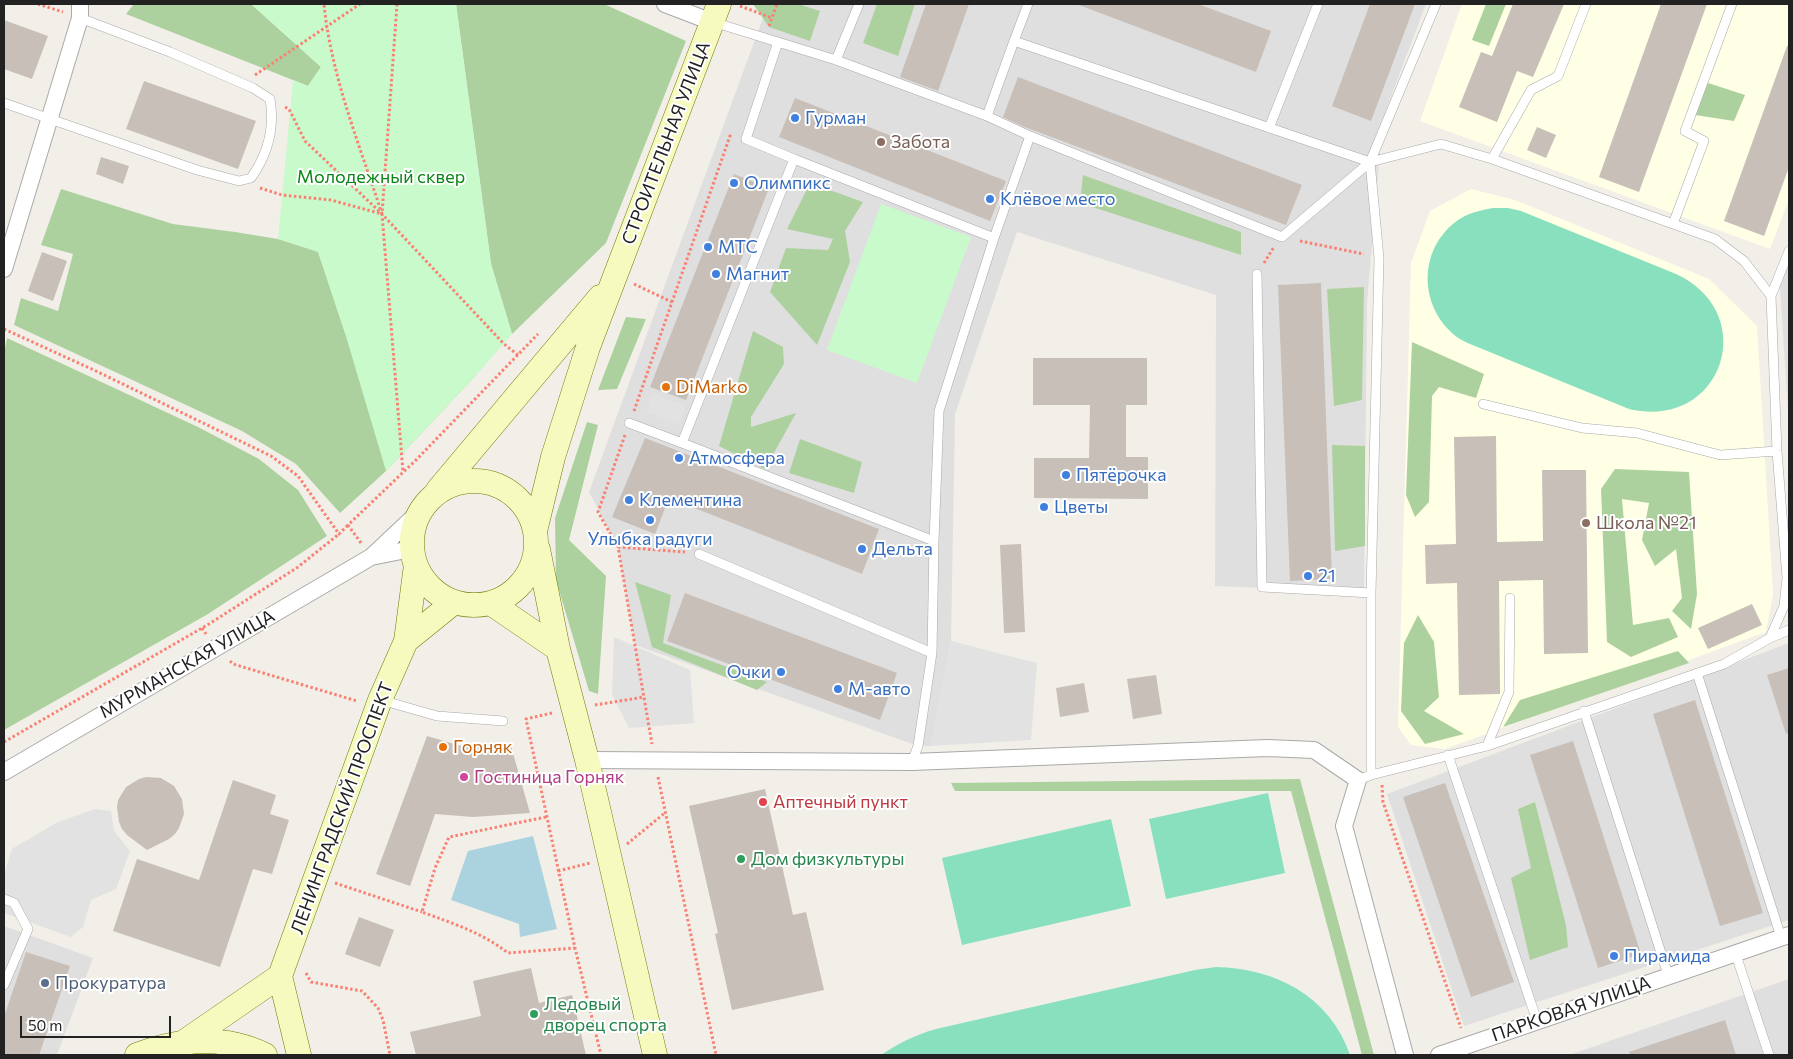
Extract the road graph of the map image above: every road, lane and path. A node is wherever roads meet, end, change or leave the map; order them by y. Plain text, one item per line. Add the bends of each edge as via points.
1 (38, 4) edge
2 (92, 4) edge
3 (324, 4) edge
4 (360, 4) edge
5 (397, 4) edge
6 (665, 4) edge
7 (733, 4) edge
8 (777, 4) edge
9 (859, 4) edge
10 (1028, 4) edge
11 (1318, 4) edge
12 (1436, 4) edge
13 (1586, 4) edge
14 (1732, 4) edge
15 (80, 11) edge
16 (716, 13) edge
17 (772, 18) junction
18 (326, 26) junction
19 (764, 38) junction
20 (1014, 41) junction
21 (778, 42) junction
22 (836, 60) junction
23 (242, 83) junction
24 (270, 99) junction
25 (4, 103) edge
26 (987, 116) junction
27 (50, 119) junction
28 (1269, 128) junction
29 (732, 129) dead end
30 (1030, 136) junction
31 (794, 159) junction
32 (1492, 159) junction
33 (1370, 162) junction
34 (239, 181) junction
35 (382, 214) junction
36 (1673, 224) junction
37 (1282, 237) junction
38 (994, 238) junction
39 (1789, 251) edge
40 (1379, 258) junction
41 (4, 269) edge
42 (1256, 274) joint
43 (612, 283) junction
44 (1771, 296) junction
45 (4, 329) edge
46 (518, 354) dead end
47 (1483, 404) dead end
48 (629, 423) junction
49 (682, 443) junction
50 (1778, 451) junction
51 (404, 472) dead end
52 (427, 503) junction
53 (348, 526) dead end
54 (1787, 529) edge
55 (339, 534) junction
56 (537, 538) junction
57 (934, 541) junction
58 (618, 547) junction
59 (699, 554) joint
60 (371, 556) junction
61 (413, 557) junction
62 (1371, 593) junction
63 (1510, 598) dead end
64 (453, 603) junction
65 (492, 604) junction
66 (202, 628) junction
67 (1789, 630) edge
68 (1770, 638) junction
69 (406, 641) junction
70 (214, 647) junction
71 (558, 649) junction
72 (932, 653) junction
73 (1697, 672) junction
74 (644, 697) junction
75 (369, 701) junction
76 (574, 709) junction
77 (1584, 711) junction
78 (503, 721) dead end
79 (4, 742) edge
80 (1487, 746) junction
81 (1448, 755) junction
82 (587, 760) junction
83 (655, 760) junction
84 (912, 762) junction
85 (4, 772) edge
86 (1381, 772) junction
87 (1364, 777) junction
88 (546, 817) junction
89 (331, 892) dead end
90 (4, 899) edge
91 (422, 912) junction
92 (1785, 936) edge
93 (575, 948) junction
94 (1736, 952) junction
95 (305, 968) dead end
96 (1668, 975) junction
97 (280, 976) junction
98 (4, 985) edge
99 (1537, 1021) junction
100 (184, 1042) junction
101 (1466, 1046) junction
102 (137, 1055) edge
103 (265, 1055) edge
104 (299, 1055) edge
105 (390, 1055) edge
106 (601, 1055) edge
107 (655, 1055) edge
108 (716, 1055) edge
109 (1405, 1055) edge
110 (1439, 1055) edge
111 (1769, 1055) edge

1 - 15 path
2 - 15 street
3 - 18 path
4 - 18 path
5 - 35 path
6 - 16 street
7 - 17 path
8 - 17 path
9 - 22 lane
10 - 20 lane
11 - 28 lane
12 - 33 lane
13 - 32 lane via 1558,76 1531,90
14 - 36 lane via 1685,132 1704,141
15 - 23 lane
15 - 27 street
16 - 19 lane
16 - 43 street, СТРОИТЕЛЬНАЯ УЛИЦА
17 - 19 path
18 - 23 path
18 - 35 path via 343,95
19 - 21 lane
20 - 26 lane
20 - 28 lane
21 - 22 lane
21 - 31 lane via 746,140
22 - 26 lane
23 - 24 lane
24 - 34 lane via 273,113 270,140 251,178
24 - 35 path via 289,109 305,141
25 - 27 lane
26 - 30 lane
27 - 34 lane via 197,170
27 - 41 street
28 - 33 lane
29 - 48 path
30 - 37 lane
30 - 38 lane
31 - 38 lane
31 - 49 lane
32 - 33 lane via 1441,144
32 - 36 lane
33 - 37 lane
33 - 40 lane
34 - 35 path via 282,195 331,200
35 - 46 path via 504,344
35 - 51 path
36 - 44 lane via 1715,238 1744,261
37 - 40 path
37 - 42 path
38 - 57 lane via 939,411
39 - 44 lane
40 - 62 lane
42 - 62 lane via 1262,587
43 - 52 street, СТРОИТЕЛЬНАЯ УЛИЦА
43 - 56 street, СТРОИТЕЛЬНАЯ УЛИЦА via 556,448
44 - 50 lane
45 - 55 path via 271,456 298,476
47 - 50 lane via 1582,428 1637,433 1720,455
48 - 49 lane
48 - 58 path via 598,512
49 - 57 lane
50 - 54 lane
52 - 56 street via 446,487 467,481 495,484 509,491 525,506
52 - 60 street
52 - 61 street via 413,527
53 - 55 path
54 - 68 lane via 1784,606
55 - 66 path via 298,567
56 - 65 street via 535,561 525,580 511,594
56 - 71 street, СТРОИТЕЛЬНАЯ УЛИЦА
57 - 72 lane
58 - 59 path
58 - 74 path
59 - 72 lane
60 - 61 street
60 - 70 street, МУРМАНСКАЯ УЛИЦА
61 - 64 street via 432,590
61 - 69 street, ЛЕНИНГРАДСКИЙ ПРОСПЕКТ
62 - 87 lane
63 - 80 lane via 1508,692
64 - 65 street
64 - 69 street, ЛЕНИНГРАДСКИЙ ПРОСПЕКТ
65 - 71 street
66 - 70 path
66 - 79 path
67 - 68 lane
68 - 73 lane via 1724,664
69 - 75 street, ЛЕНИНГРАДСКИЙ ПРОСПЕКТ
70 - 75 path via 233,664
70 - 85 street, МУРМАНСКАЯ УЛИЦА
71 - 76 street, СТРОИТЕЛЬНАЯ УЛИЦА
72 - 84 lane via 918,746
73 - 77 lane
73 - 92 lane
74 - 76 path
74 - 83 path
75 - 78 lane via 437,716
75 - 97 street, ЛЕНИНГРАДСКИЙ ПРОСПЕКТ
76 - 82 street, СТРОИТЕЛЬНАЯ УЛИЦА
76 - 88 path via 526,719
77 - 80 lane
77 - 96 lane
80 - 81 lane
81 - 86 lane
81 - 99 lane
82 - 83 street
82 - 107 street, СТРОИТЕЛЬНАЯ УЛИЦА
83 - 84 street
83 - 108 path
84 - 87 street via 1268,748 1314,750
86 - 87 lane
86 - 101 path via 1383,802
87 - 109 street via 1344,826
88 - 91 path via 449,837 435,868
88 - 93 path
89 - 91 path via 335,882
90 - 98 lane via 14,903 28,928
91 - 93 path via 490,939 508,953
92 - 94 street, ПАРКОВАЯ УЛИЦА
93 - 106 path
94 - 96 street, ПАРКОВАЯ УЛИЦА
94 - 111 lane
95 - 105 path via 311,982 362,991 378,1008
96 - 99 street, ПАРКОВАЯ УЛИЦА
97 - 100 street
97 - 104 street
99 - 101 street, ПАРКОВАЯ УЛИЦА
100 - 102 street
100 - 103 street via 233,1044
101 - 110 street, ПАРКОВАЯ УЛИЦА

